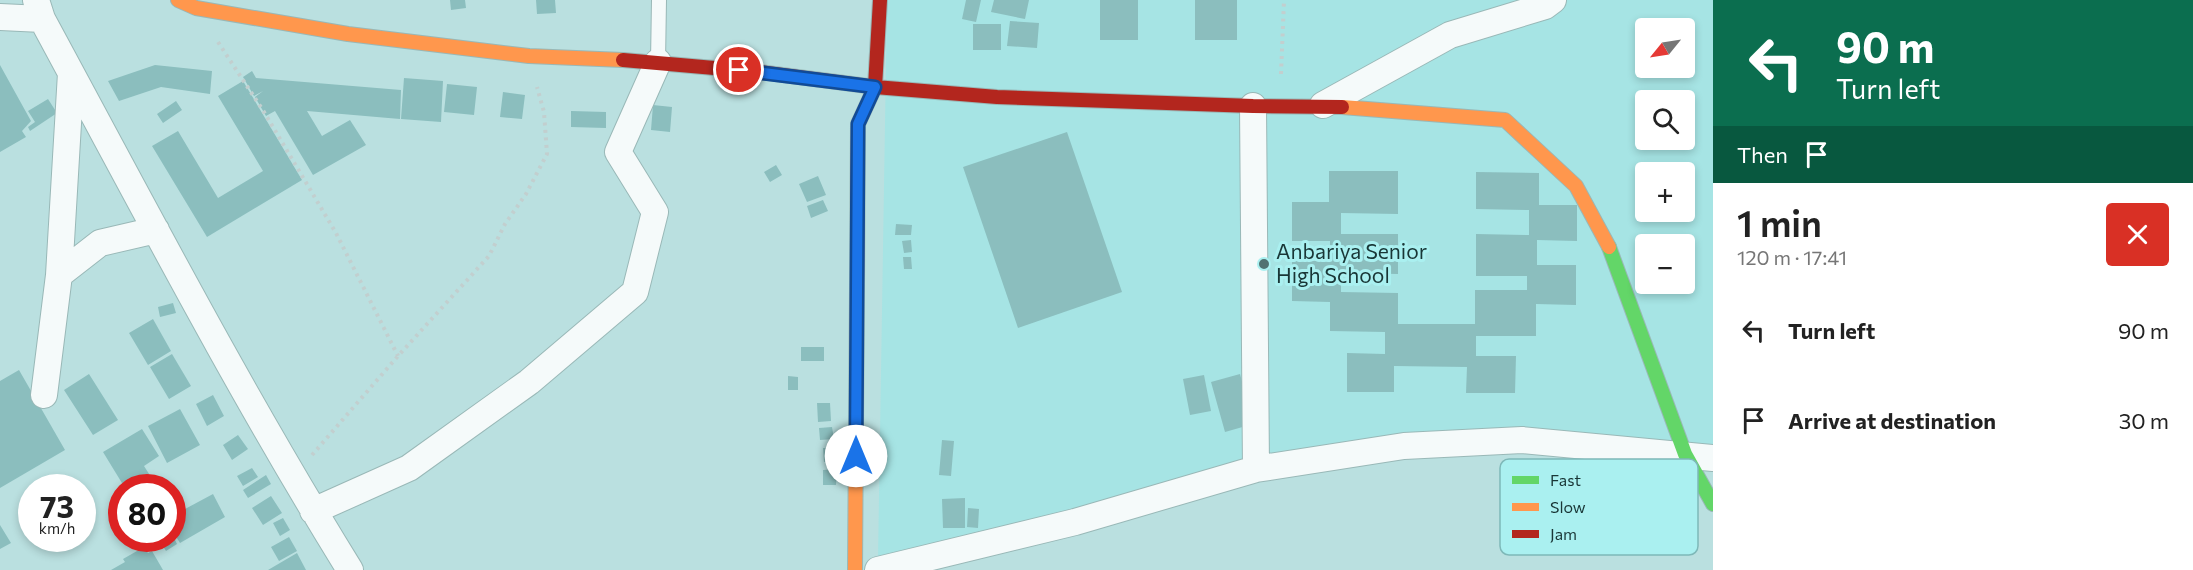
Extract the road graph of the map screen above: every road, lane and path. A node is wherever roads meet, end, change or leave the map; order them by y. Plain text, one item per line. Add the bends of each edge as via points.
1 (659, 0) edge
2 (880, 0) edge
3 (1284, 0) edge
4 (1553, 0) edge
5 (191, 3) edge
6 (39, 10) edge
7 (0, 17) edge
8 (529, 56) junction
9 (658, 62) junction
10 (71, 73) junction
11 (875, 87) junction
12 (1279, 105) junction
13 (1323, 105) junction
14 (1253, 106) junction
15 (156, 230) junction
16 (59, 275) junction
17 (398, 356) junction
18 (44, 395) dead end
19 (1684, 454) junction
20 (1713, 458) edge
21 (1687, 459) edge
22 (1256, 469) junction
23 (292, 478) junction
24 (1698, 478) edge
25 (1713, 504) edge
26 (313, 511) junction
27 (350, 570) edge
28 (855, 570) edge
29 (878, 570) edge

1 - 9 lane
2 - 11 main road
3 - 12 path
4 - 13 street via 1545,6 1450,35
5 - 8 main road via 348,34
5 - 17 path via 241,76 336,233
6 - 7 street
6 - 10 street
8 - 9 main road
8 - 17 path via 544,112 547,154 489,256
9 - 11 main road
9 - 26 street via 618,153 655,212 635,292 529,382 409,468
10 - 15 street
10 - 16 street
11 - 14 main road via 997,97
11 - 28 main road via 858,124
12 - 13 main road
12 - 14 main road
13 - 19 main road via 1505,120 1576,186 1606,242
14 - 22 street
15 - 16 street via 100,243
15 - 23 street
16 - 18 street
17 - 23 path
19 - 20 street
19 - 21 main road
19 - 22 street via 1522,440 1404,446
22 - 29 street via 1075,522
23 - 26 street
24 - 25 main road
26 - 27 street

